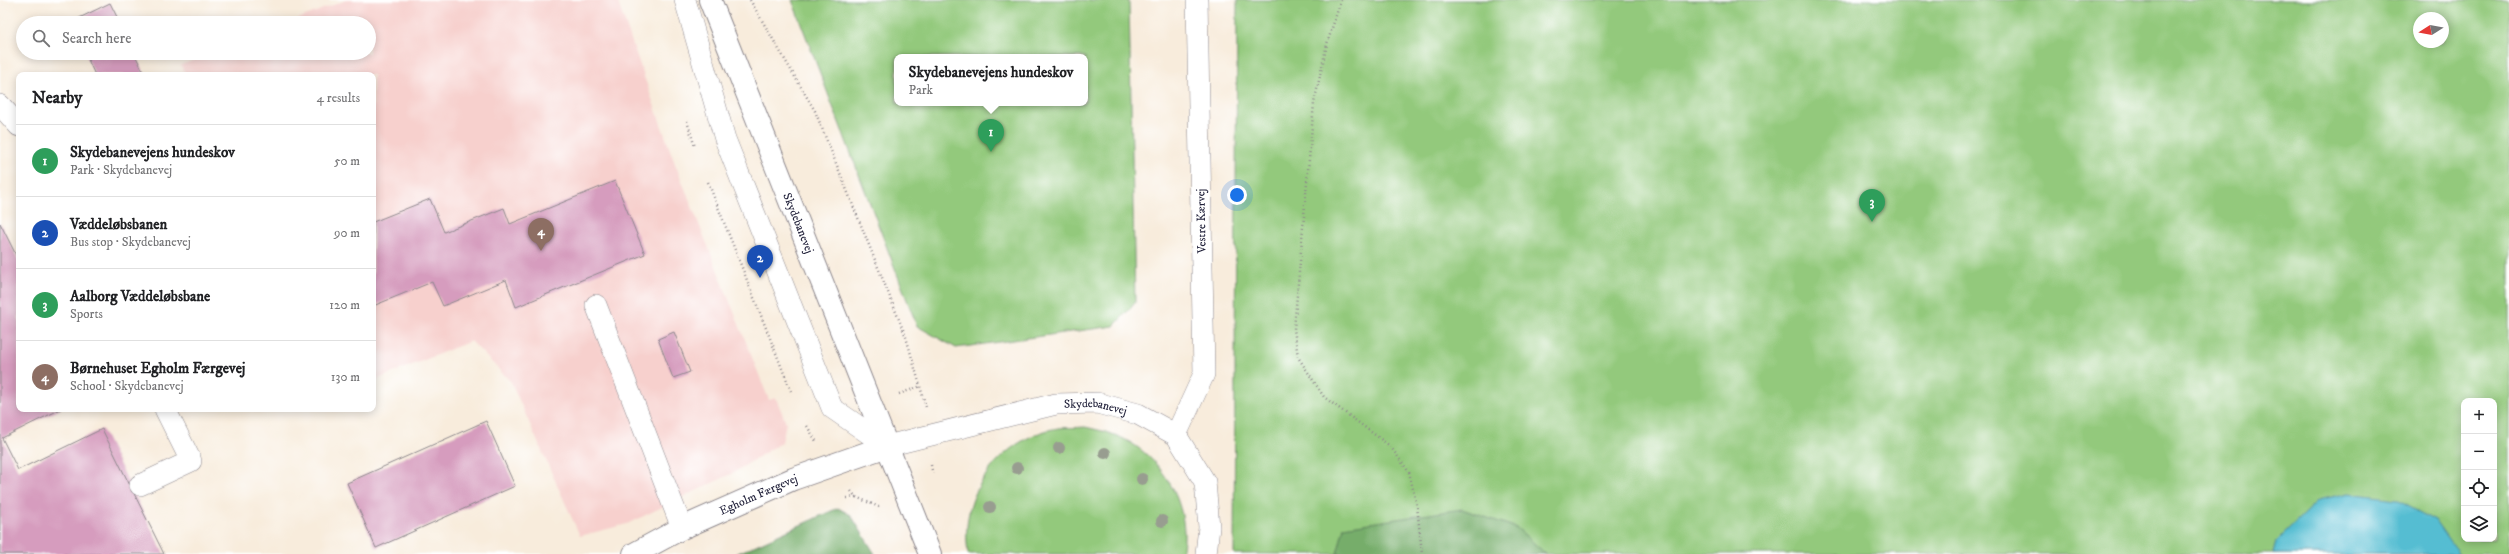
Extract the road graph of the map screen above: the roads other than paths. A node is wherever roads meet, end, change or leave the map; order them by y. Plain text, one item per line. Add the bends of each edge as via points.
1 (685, 0) edge
2 (710, 0) edge
3 (1197, 0) edge
4 (0, 105) edge
5 (16, 123) edge
6 (596, 305) dead end
7 (166, 412) edge
8 (1176, 435) junction
9 (887, 446) junction
10 (140, 485) dead end
11 (682, 528) junction
12 (634, 554) edge
13 (930, 554) edge
14 (1206, 554) edge

1 - 9 lane via 725,138 832,408
2 - 9 street, Skydebanevej
3 - 8 lane, Vestre Kærvej via 1204,374
4 - 5 lane
6 - 11 lane
7 - 10 lane via 191,461
8 - 9 lane, Skydebanevej via 1138,414 1097,403 1063,404
8 - 14 lane, Skydebanevej via 1205,482 1209,527
9 - 11 street, Egholm Færgevej via 792,479
9 - 13 street, Skydebanevej
11 - 12 street, Egholm Færgevej

